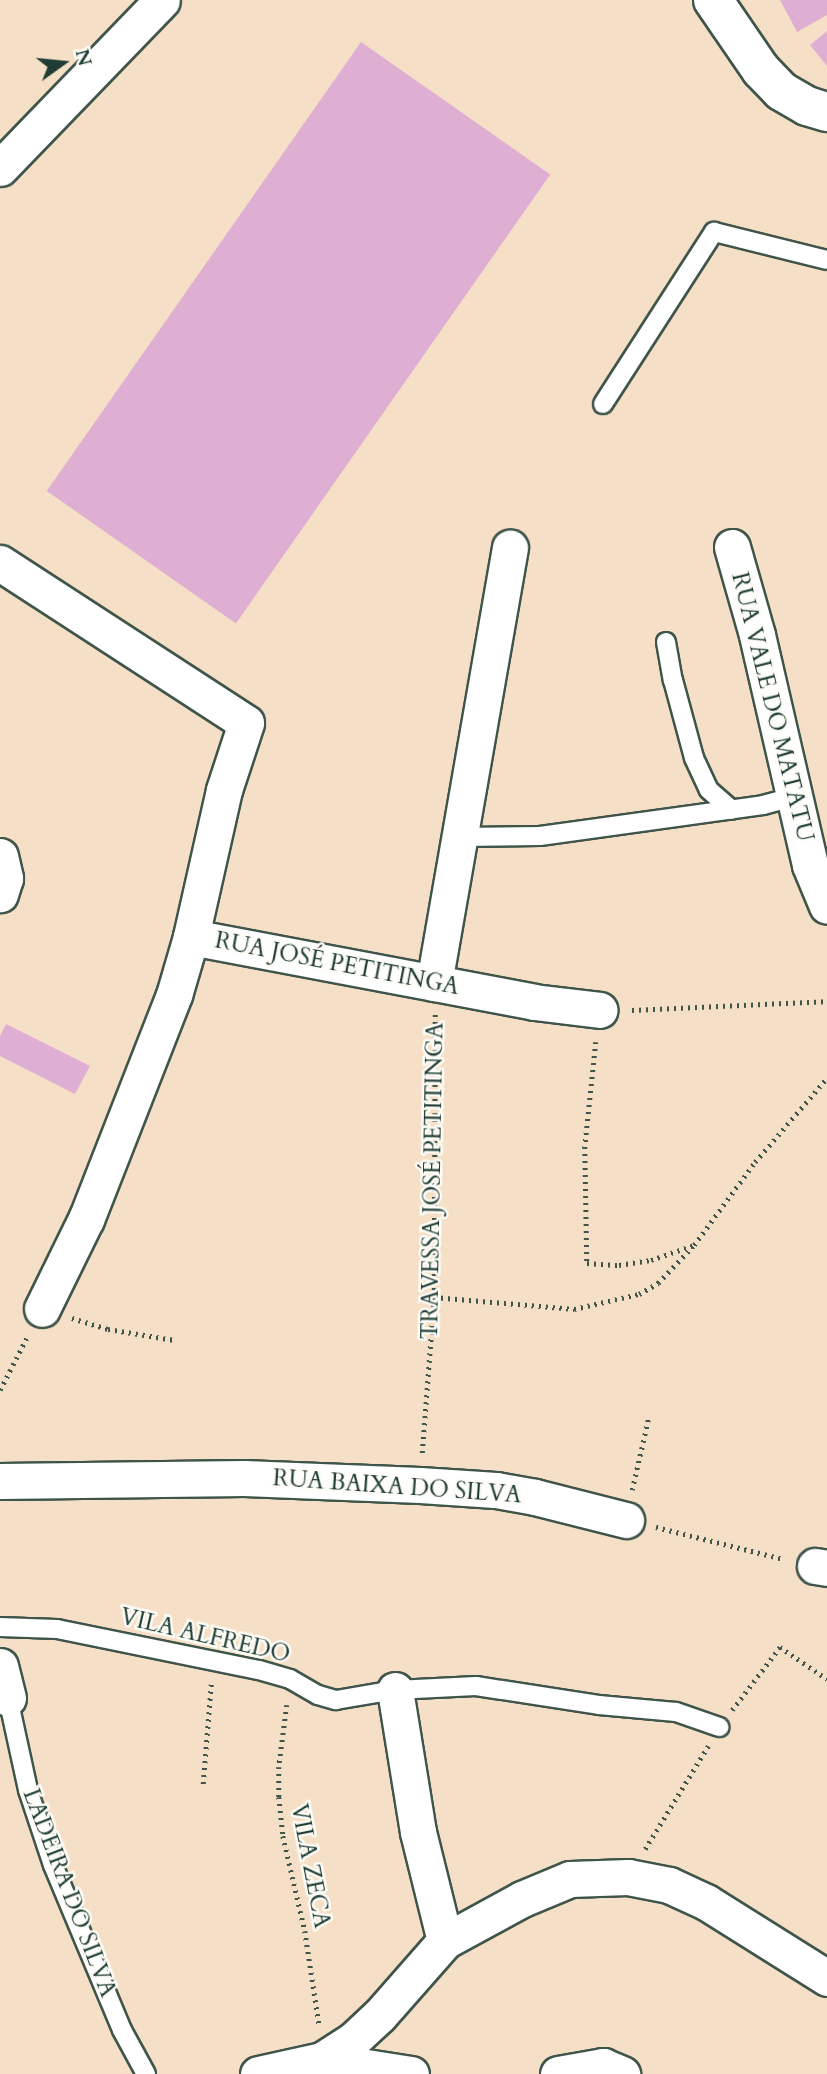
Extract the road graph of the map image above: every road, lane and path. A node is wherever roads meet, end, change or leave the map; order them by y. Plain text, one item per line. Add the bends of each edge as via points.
1 (162, 0) edge
2 (713, 0) edge
3 (827, 113) edge
4 (0, 168) edge
5 (827, 261) edge
6 (603, 404) dead end
7 (732, 547) dead end
8 (510, 548) dead end
9 (0, 564) edge
10 (666, 642) dead end
11 (796, 796) junction
12 (732, 810) junction
13 (816, 835) edge
14 (460, 837) junction
15 (0, 856) edge
16 (0, 894) edge
17 (827, 906) edge
18 (191, 937) junction
19 (434, 983) junction
20 (827, 1001) edge
21 (600, 1010) junction
22 (827, 1078) edge
23 (694, 1245) junction
24 (434, 1297) junction
25 (42, 1309) junction
26 (174, 1340) dead end
27 (0, 1391) edge
28 (649, 1416) dead end
29 (0, 1481) edge
30 (419, 1485) junction
31 (626, 1520) junction
32 (821, 1567) edge
33 (0, 1628) edge
34 (213, 1662) junction
35 (290, 1679) junction
36 (827, 1679) edge
37 (3, 1687) edge
38 (395, 1690) junction
39 (719, 1727) junction
40 (203, 1784) dead end
41 (628, 1877) junction
42 (445, 1941) junction
43 (827, 1978) edge
44 (322, 2060) junction
45 (146, 2074) edge
46 (258, 2074) edge
47 (411, 2074) edge
48 (558, 2074) edge
49 (622, 2074) edge

1 - 4 street
2 - 3 street via 781,91
5 - 6 lane via 714,232
7 - 11 street, RUA VALE DO MATATU
8 - 14 street
9 - 18 street, RUA JOSÉ PETITINGA via 246,723 224,790
10 - 12 lane via 694,758 709,790
11 - 12 lane
11 - 13 street, RUA VALE DO MATATU
12 - 14 lane via 540,836
13 - 17 street, RUA VALE DO MATATU via 810,865
14 - 19 street
15 - 16 street via 5,878
18 - 19 street, RUA JOSÉ PETITINGA
18 - 25 street via 174,995 86,1219
19 - 21 street, RUA JOSÉ PETITINGA
19 - 24 path, TRAVESSA JOSÉ PETITINGA
20 - 21 path
21 - 23 path via 585,1147 587,1263 619,1265
22 - 23 path
23 - 24 path via 658,1283 608,1304 538,1308 493,1299
24 - 30 path, TRAVESSA JOSÉ PETITINGA
25 - 26 path via 108,1329
25 - 27 path
28 - 31 path
29 - 30 street, RUA BAIXA DO SILVA via 244,1478
30 - 31 street, RUA BAIXA DO SILVA via 496,1490
31 - 32 path
33 - 34 lane, VILA ALFREDO via 57,1629
34 - 35 lane, VILA ALFREDO
34 - 40 path
35 - 38 lane, VILA ALFREDO via 336,1700
35 - 44 path, VILA ZECA via 279,1797 316,1995
36 - 39 path via 780,1647
37 - 45 lane, LADEIRA DO SILVA via 28,1790 53,1865 122,2030
38 - 39 lane, VILA ALFREDO via 477,1686 676,1712
38 - 42 street via 418,1832
39 - 41 path
41 - 42 street via 570,1880 522,1899
41 - 43 street via 669,1885 706,1902
42 - 44 street via 379,2016
44 - 46 street
44 - 47 street
48 - 49 street via 603,2066

